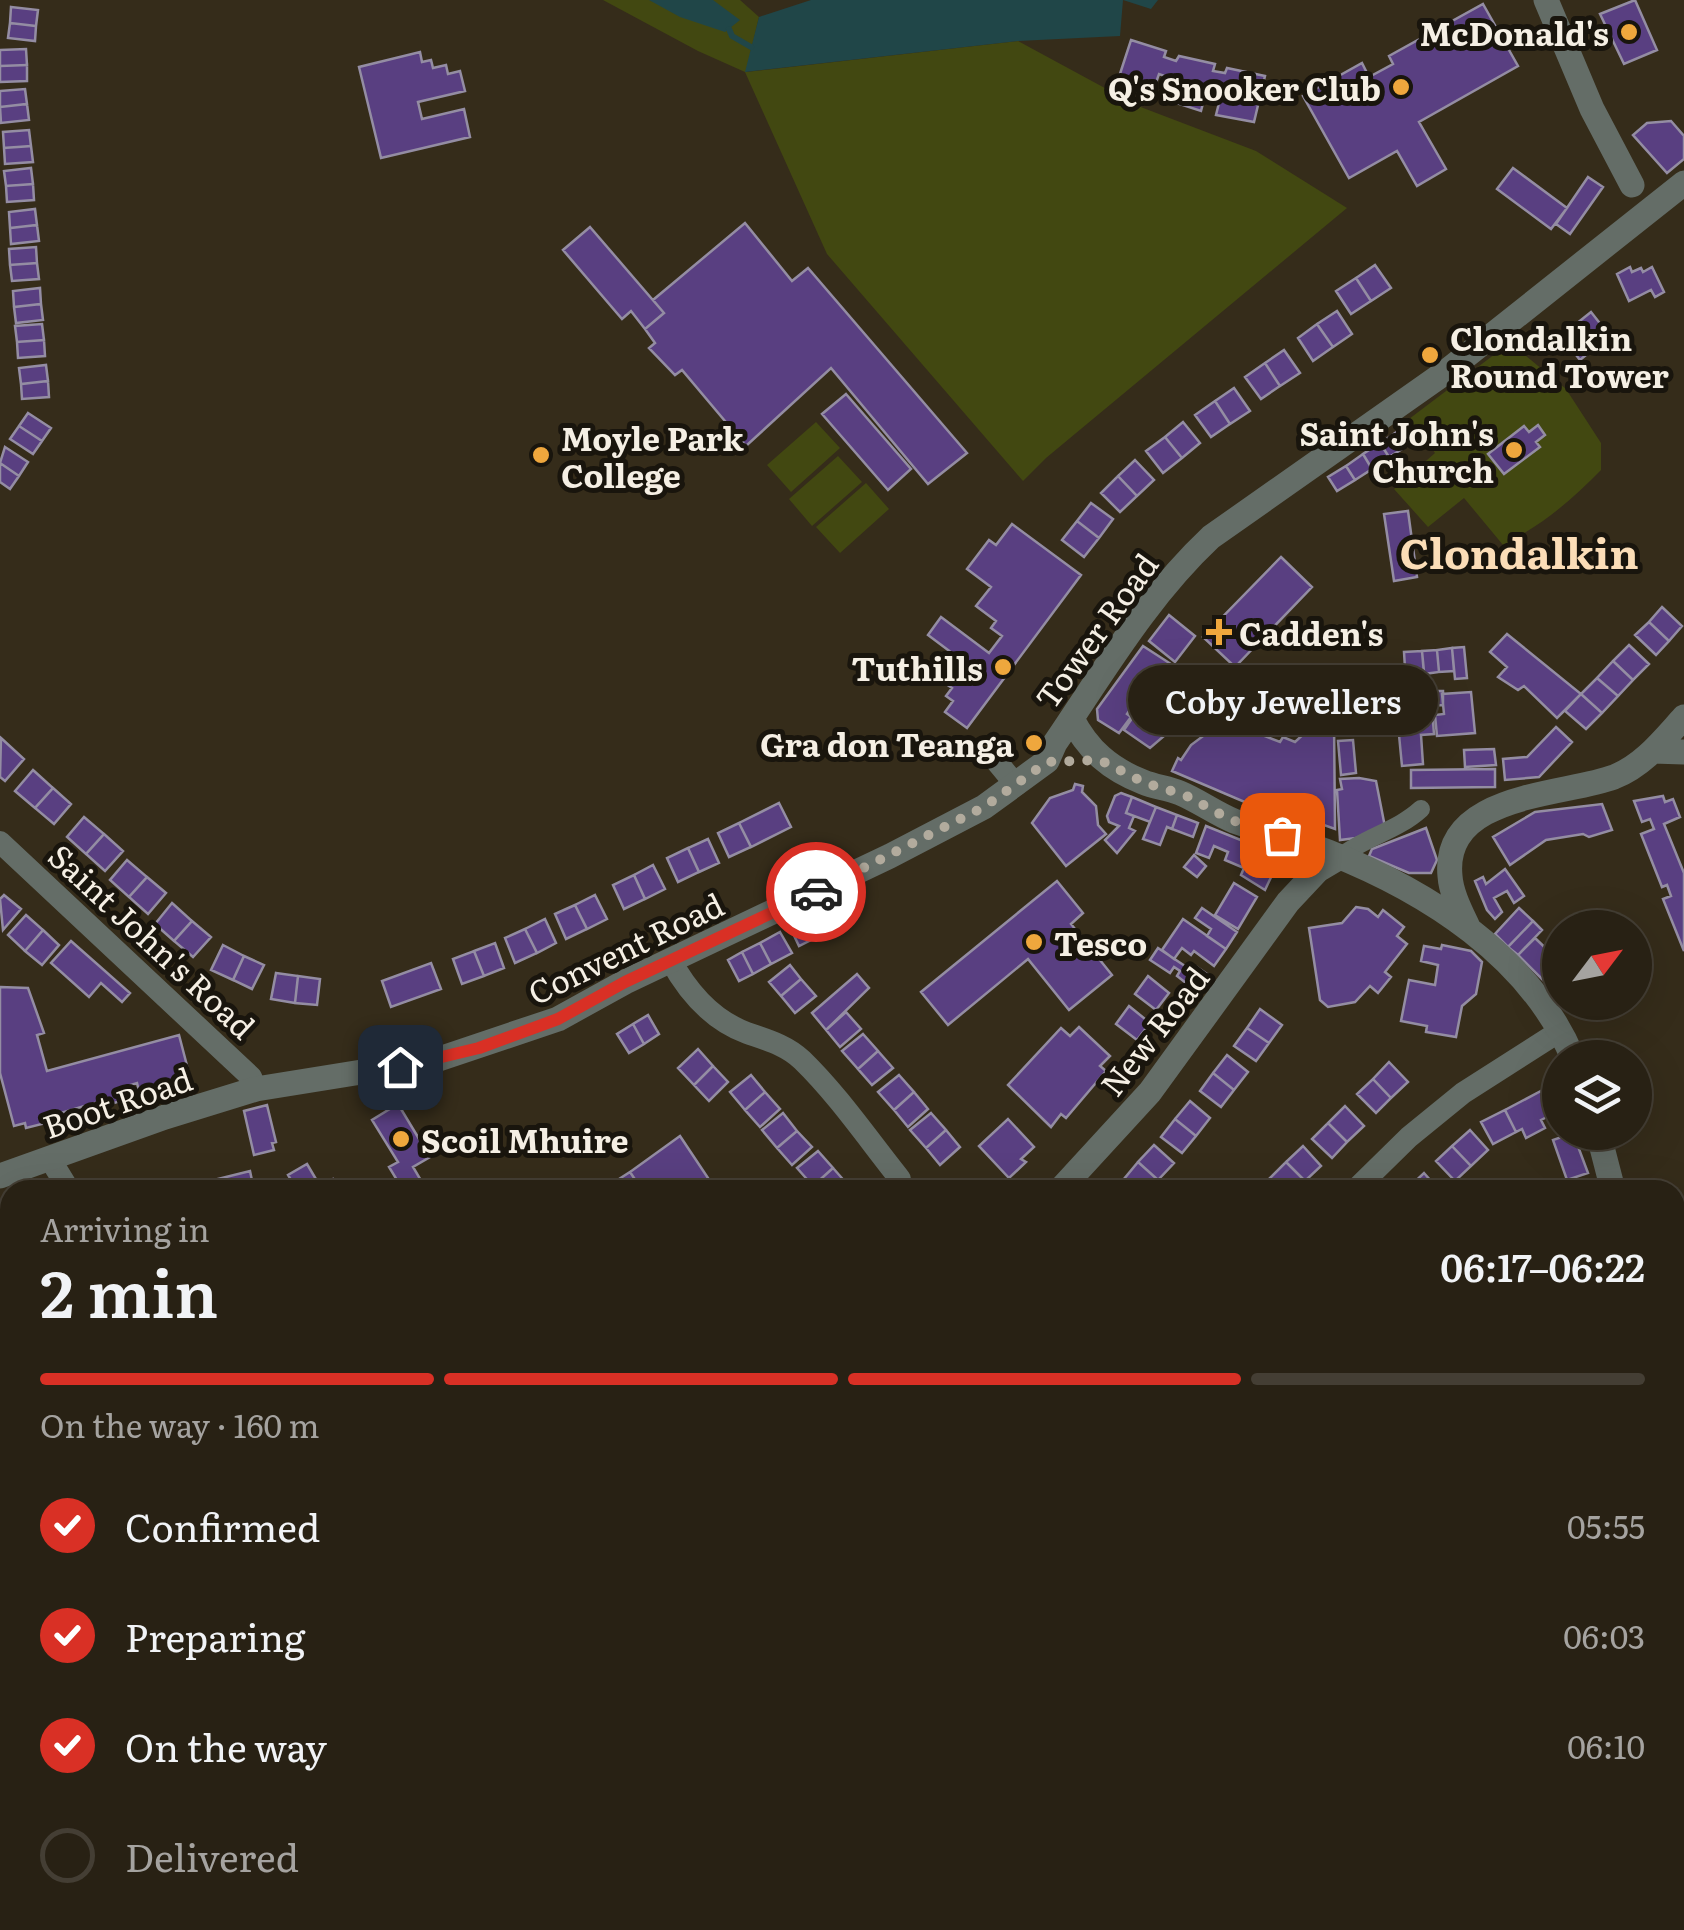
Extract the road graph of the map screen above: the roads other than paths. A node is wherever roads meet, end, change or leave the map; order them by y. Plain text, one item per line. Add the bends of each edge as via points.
1 (1546, 0) edge
2 (1632, 184) junction
3 (1677, 188) edge
4 (1623, 231) junction
5 (1684, 717) edge
6 (1072, 719) junction
7 (1653, 752) junction
8 (1684, 752) edge
9 (1100, 760) junction
10 (997, 762) dead end
11 (1047, 762) junction
12 (1016, 785) junction
13 (1421, 809) dead end
14 (1299, 841) junction
15 (0, 842) edge
16 (1332, 854) junction
17 (1449, 874) junction
18 (1416, 893) junction
19 (1288, 902) junction
20 (1468, 927) junction
21 (671, 960) junction
22 (1560, 1031) junction
23 (1565, 1040) edge
24 (256, 1089) junction
25 (1603, 1150) edge
26 (50, 1159) junction
27 (0, 1176) edge
28 (900, 1179) dead end
29 (63, 1180) edge
30 (1069, 1180) edge
31 (1365, 1180) edge
32 (1610, 1180) edge

1 - 2 street
2 - 3 street via 1659,195
2 - 4 street
3 - 4 street, Tower Road
4 - 6 street, Tower Road via 1447,370 1211,537 1138,617
5 - 7 street
6 - 9 street
6 - 11 street, Tower Road
7 - 8 street
7 - 17 street via 1612,777 1491,809 1458,840
9 - 11 street
9 - 14 street via 1231,820
10 - 12 street
11 - 12 street, Convent Road
12 - 21 street, Convent Road via 890,856
13 - 16 street via 1405,824
14 - 16 street
14 - 19 street, New Road via 1304,860
15 - 24 street, Saint John's Road via 251,1077
16 - 18 street
16 - 19 street, New Road
17 - 18 street
17 - 20 street
18 - 20 street
19 - 30 street, New Road via 1150,1092
20 - 22 street
21 - 24 street, Convent Road via 558,1019 479,1048
21 - 28 street via 686,988 718,1018 800,1058
22 - 23 street
22 - 31 street via 1463,1093
24 - 26 street, Boot Road
25 - 32 street
26 - 27 street, Boot Road
26 - 29 street

